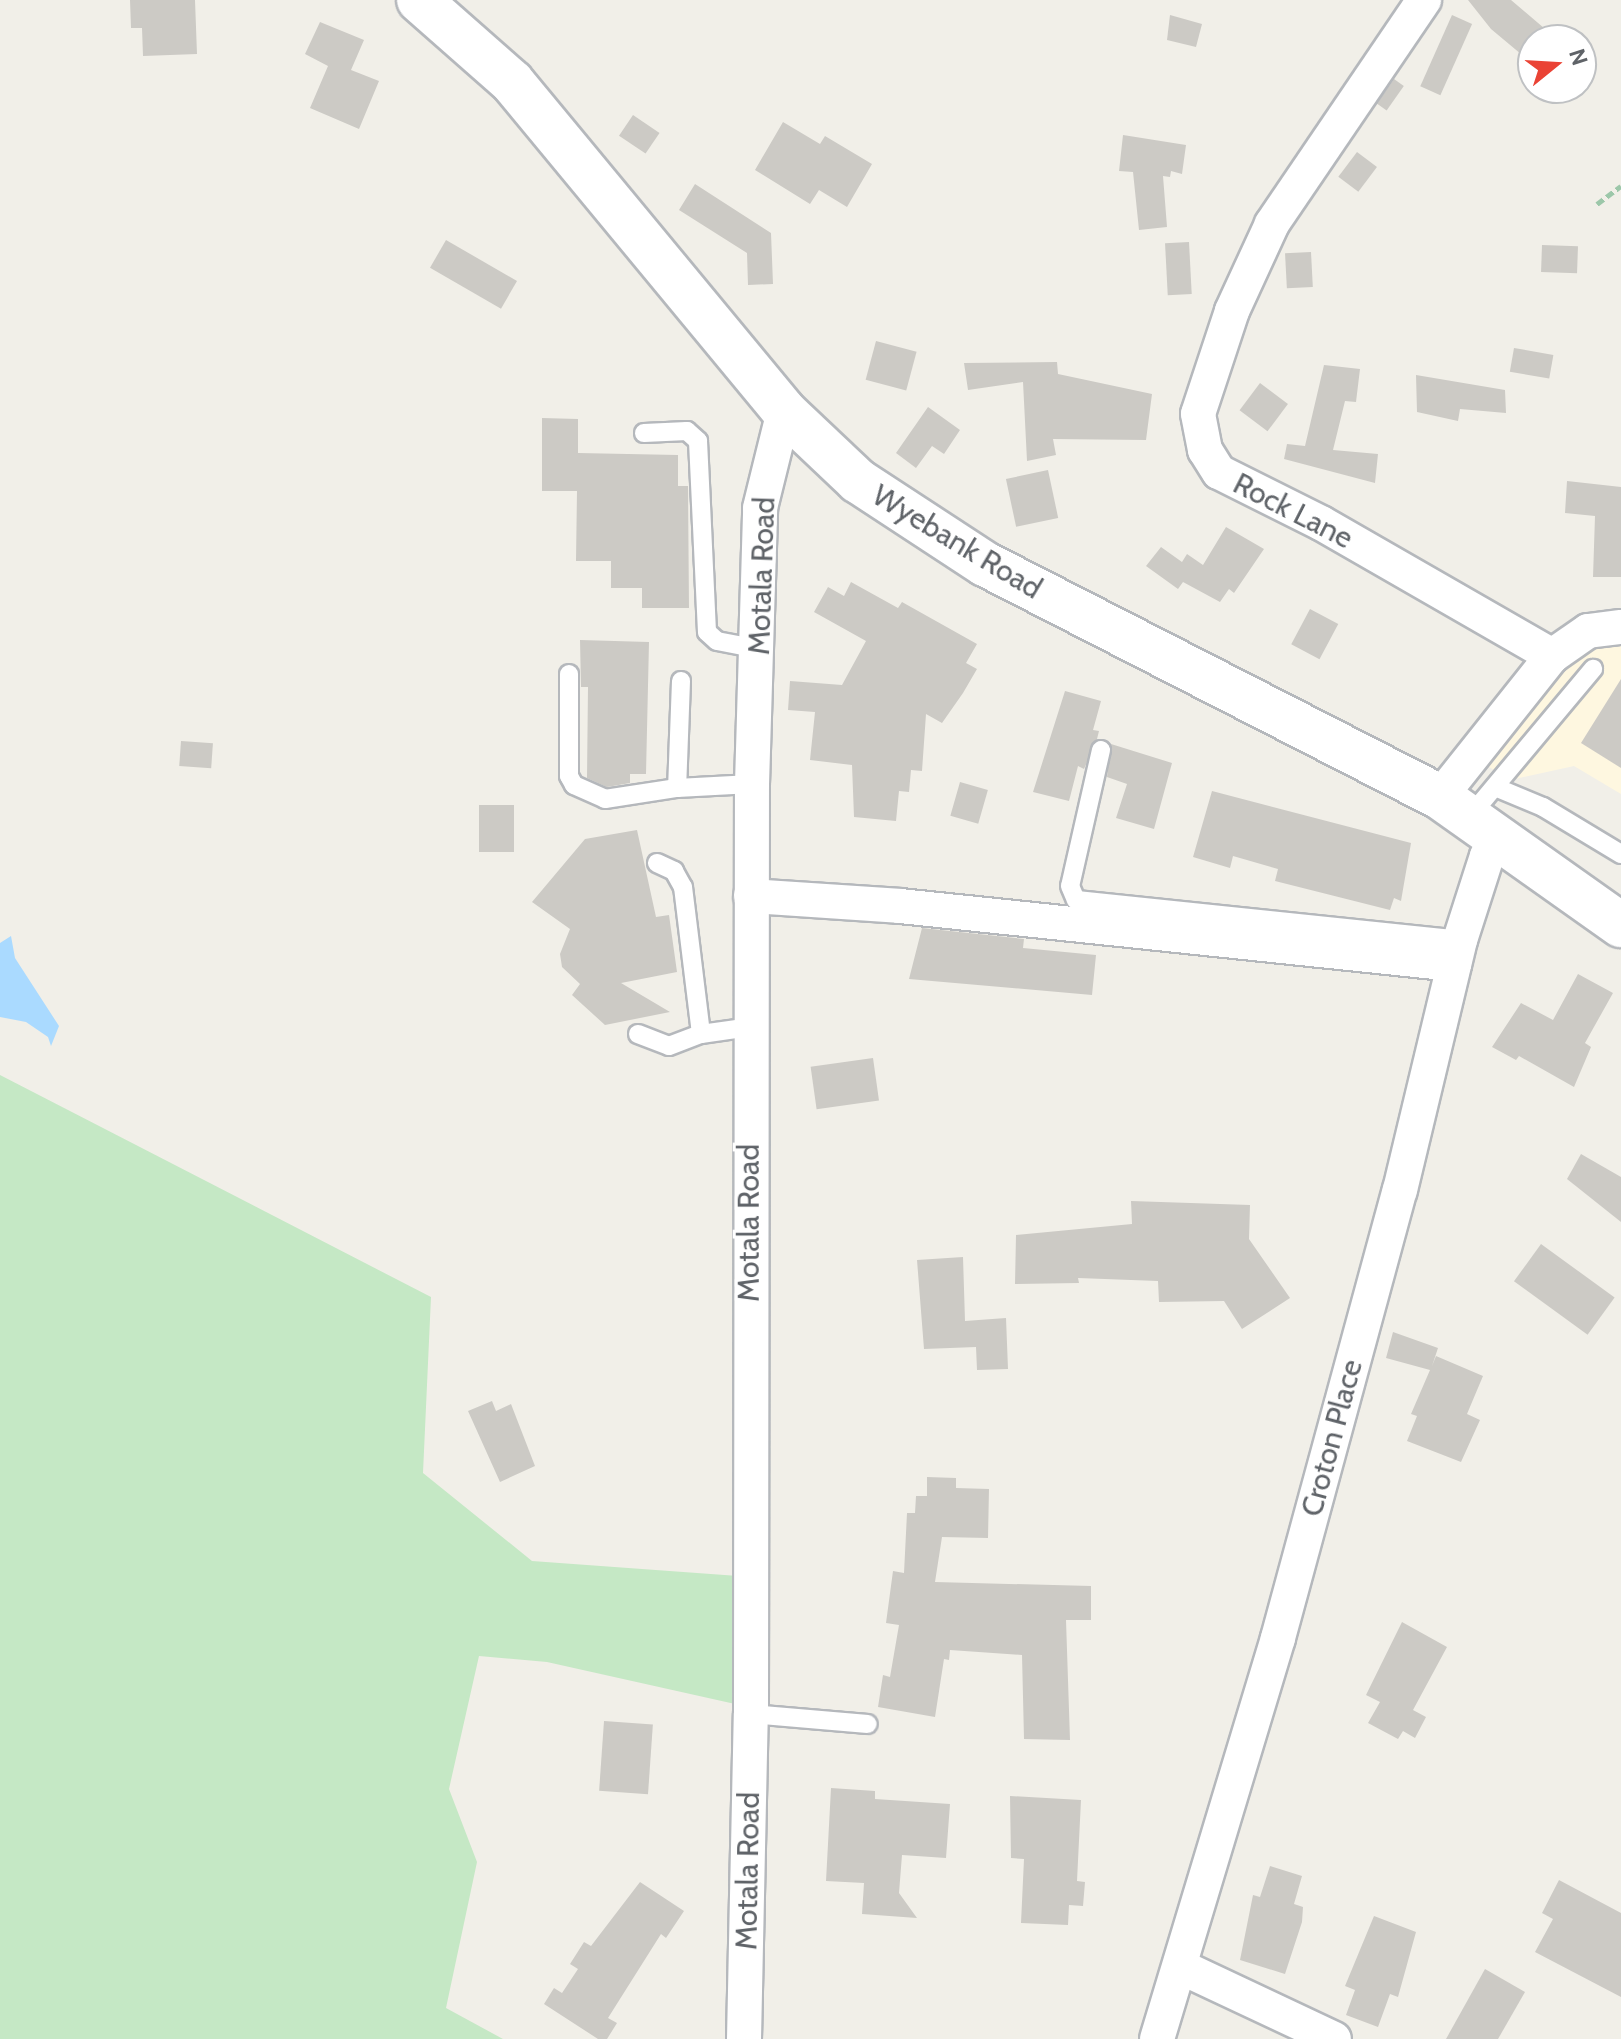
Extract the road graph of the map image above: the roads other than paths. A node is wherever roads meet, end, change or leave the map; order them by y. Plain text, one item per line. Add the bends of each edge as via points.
1 (419, 0) edge
2 (1424, 0) edge
3 (784, 411) junction
4 (644, 433) dead end
5 (1621, 627) edge
6 (759, 649) junction
7 (1552, 656) junction
8 (1593, 669) dead end
9 (569, 674) dead end
10 (681, 681) dead end
11 (1101, 750) dead end
12 (752, 784) junction
13 (677, 788) junction
14 (1476, 809) junction
15 (1621, 854) edge
16 (657, 863) dead end
17 (751, 896) junction
18 (1621, 925) edge
19 (1457, 952) junction
20 (750, 1027) junction
21 (638, 1034) dead end
22 (701, 1034) junction
23 (751, 1714) junction
24 (868, 1724) dead end
25 (1181, 1967) junction
26 (744, 2039) edge
27 (1157, 2039) edge
28 (1334, 2039) edge

1 - 3 street, Wyebank Road via 512,82
2 - 7 street, Rock Lane via 1317,150 1272,224 1232,311 1198,414 1201,437 1211,462 1233,481 1321,523
3 - 6 street, Motala Road via 760,508
3 - 14 street, Wyebank Road via 858,481 985,564
4 - 6 lane via 687,431 698,441 707,632 717,641
5 - 7 street via 1588,631
6 - 12 street, Motala Road
7 - 14 street
8 - 14 lane
9 - 13 lane via 569,776 574,785 605,799
10 - 13 lane
11 - 19 lane via 1070,886 1076,900
12 - 13 lane
12 - 17 street, Motala Road
14 - 15 lane via 1543,807
14 - 18 street, Wyebank Road
14 - 19 street, Croton Place via 1487,856
16 - 22 lane via 674,871 683,887
17 - 19 street
17 - 20 street, Motala Road
19 - 25 street, Croton Place via 1400,1190
20 - 22 lane
20 - 23 street, Motala Road
21 - 22 lane via 669,1046
23 - 24 lane
23 - 26 street, Motala Road
25 - 27 street, Croton Place
25 - 28 street

